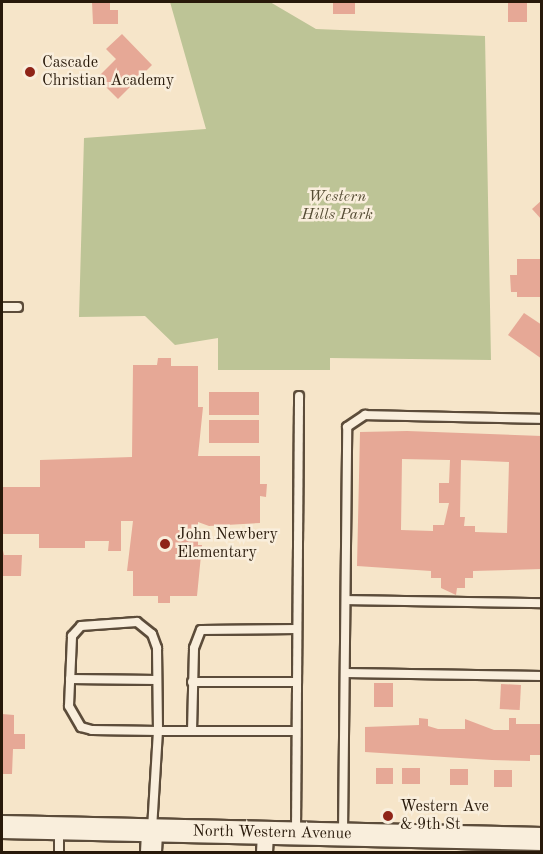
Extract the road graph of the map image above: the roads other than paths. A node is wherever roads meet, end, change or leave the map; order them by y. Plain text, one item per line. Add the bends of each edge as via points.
1 (2, 307) edge
2 (18, 307) dead end
3 (299, 396) dead end
4 (542, 419) edge
5 (346, 600) junction
6 (542, 603) edge
7 (297, 629) junction
8 (345, 673) junction
9 (542, 676) edge
10 (70, 679) junction
11 (157, 680) junction
12 (192, 682) junction
13 (297, 682) junction
14 (158, 731) junction
15 (192, 731) junction
16 (296, 731) junction
17 (2, 827) edge
18 (59, 828) junction
19 (152, 830) junction
20 (296, 833) junction
21 (343, 834) junction
22 (542, 839) edge
23 (265, 842) edge
24 (58, 852) edge
25 (151, 852) edge

1 - 2 lane
3 - 7 lane
4 - 5 lane via 365,415 347,427
5 - 6 lane
5 - 8 lane
7 - 12 lane via 201,630 194,648
7 - 13 lane
8 - 9 lane
8 - 21 lane
10 - 11 lane
10 - 11 lane via 72,636 81,626 138,622 152,634 157,648
10 - 14 lane via 69,706 81,727
11 - 14 lane
12 - 13 lane
12 - 15 lane
13 - 16 lane
14 - 15 lane
14 - 19 lane
15 - 16 lane
16 - 20 lane
17 - 18 main road, North Western Avenue
18 - 19 main road, North Western Avenue
18 - 24 lane
19 - 23 main road, North Western Avenue
19 - 25 street
20 - 21 main road, North Western Avenue
20 - 23 main road, North Western Avenue
21 - 22 main road, North Western Avenue

